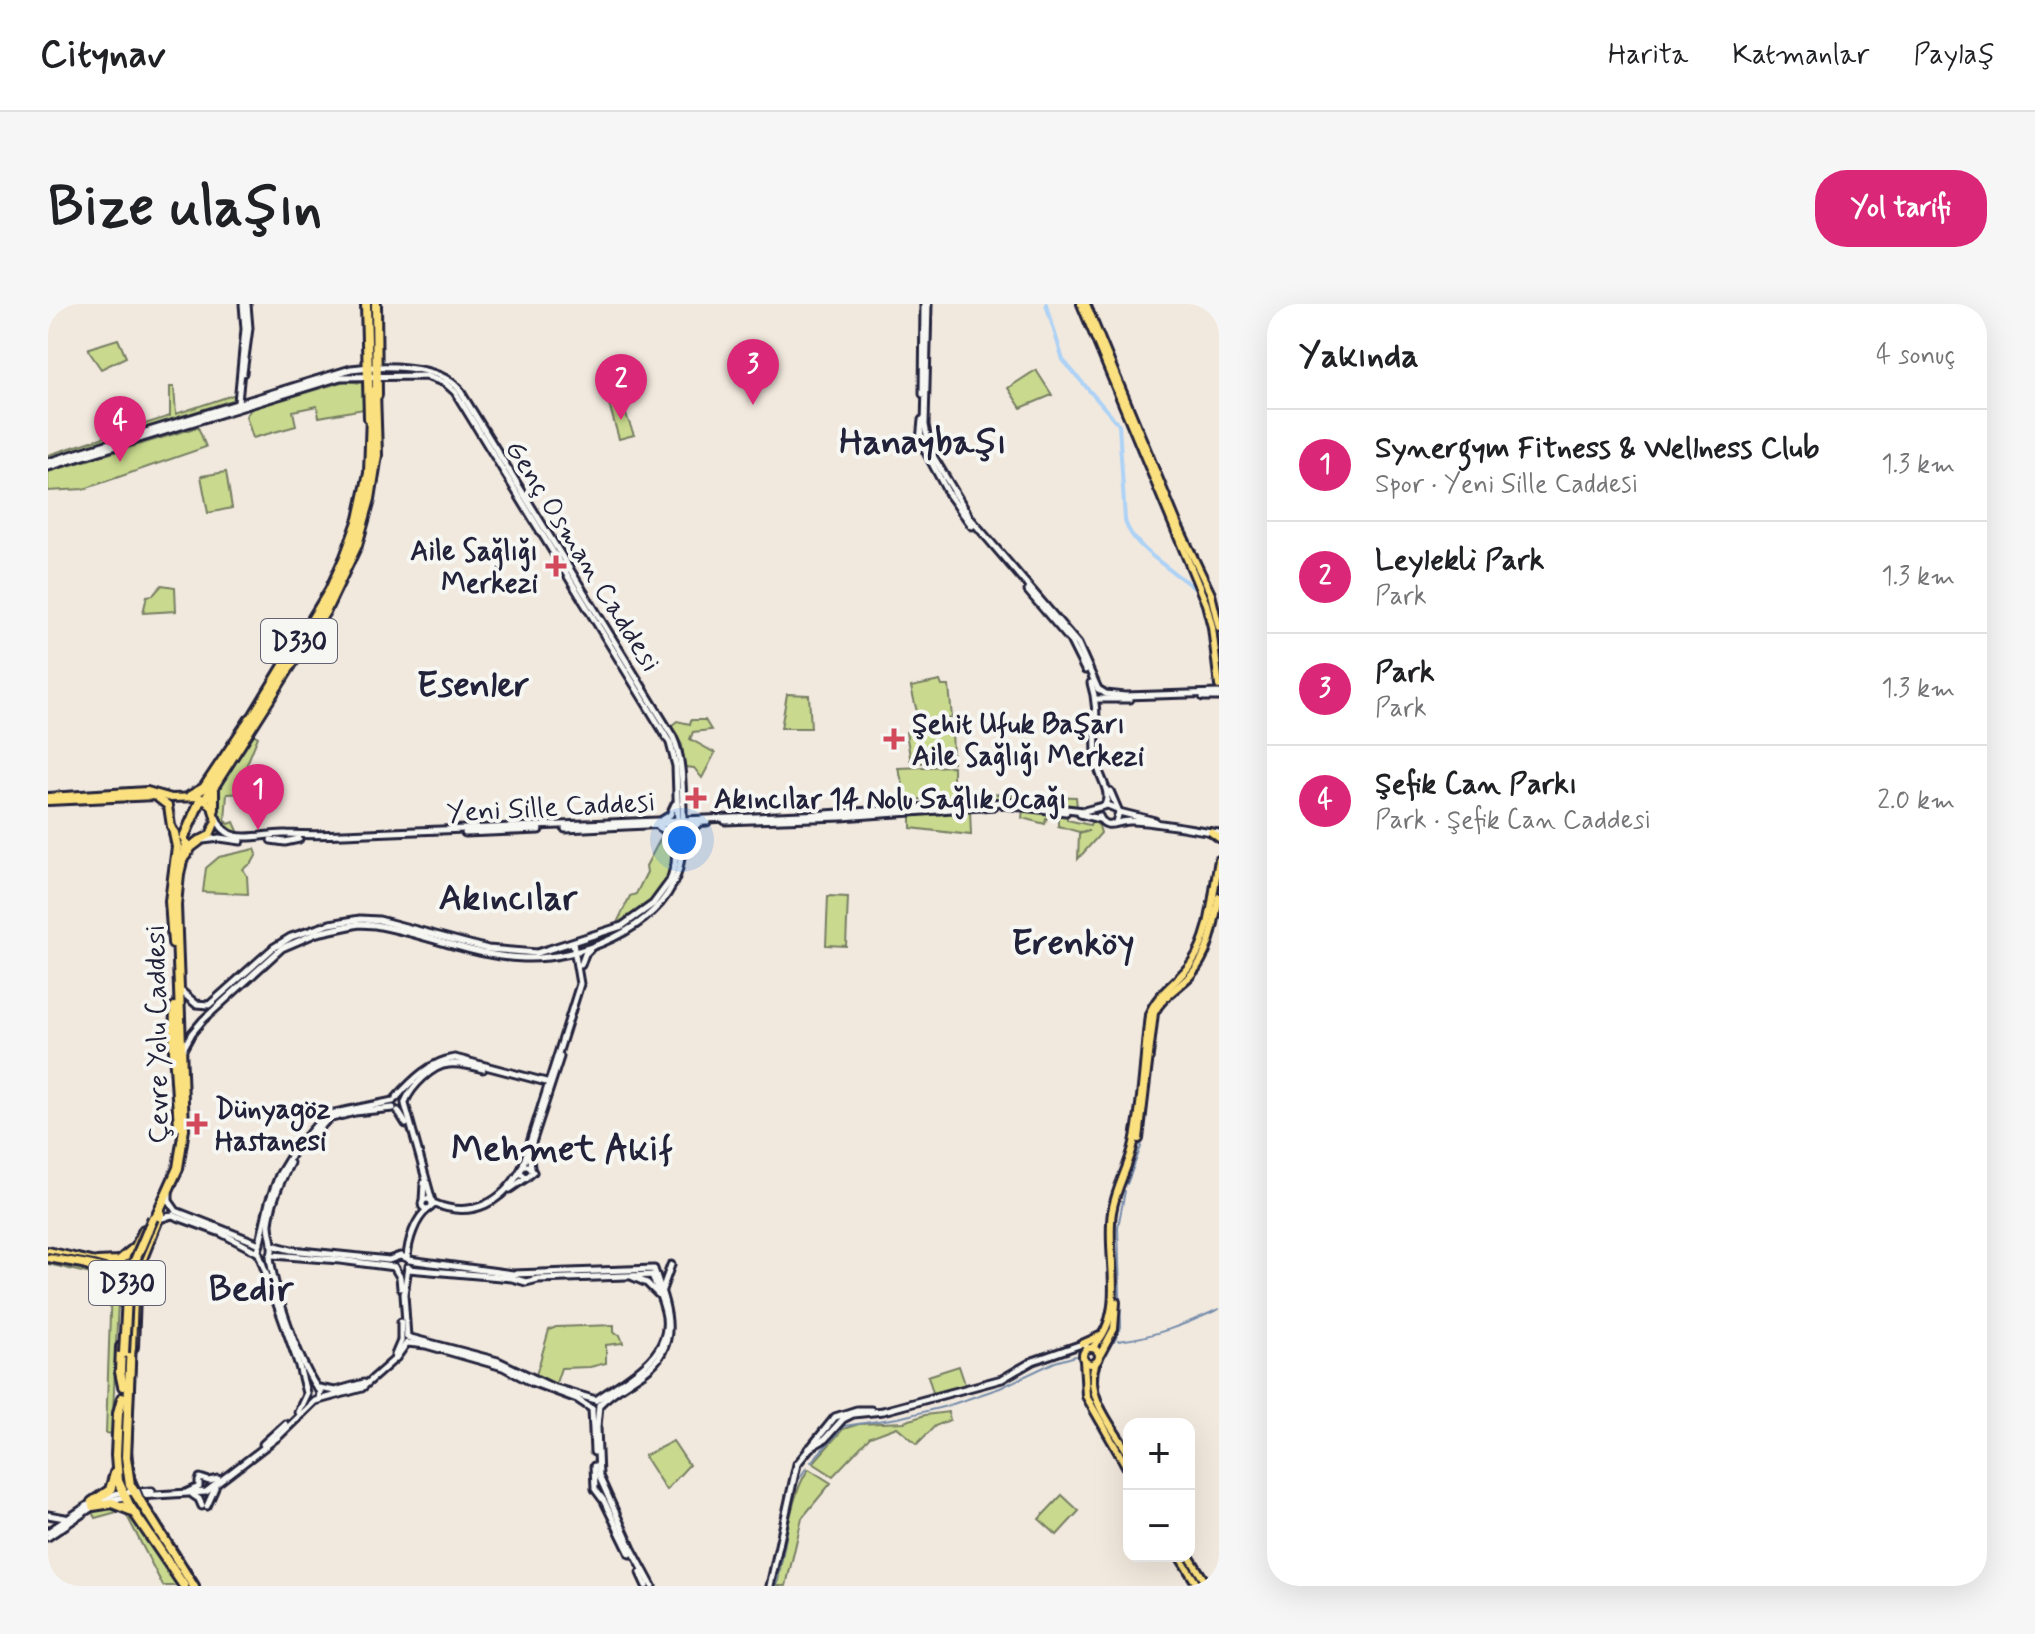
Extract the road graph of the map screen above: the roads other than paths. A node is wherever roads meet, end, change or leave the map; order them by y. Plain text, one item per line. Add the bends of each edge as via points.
1 (245, 304) edge
2 (371, 304) edge
3 (926, 304) edge
4 (1083, 304) edge
5 (372, 351) junction
6 (376, 371) junction
7 (350, 372) junction
8 (394, 372) junction
9 (373, 391) junction
10 (239, 404) junction
11 (48, 465) edge
12 (1219, 627) edge
13 (1219, 686) edge
14 (1219, 695) edge
15 (1098, 696) junction
16 (256, 716) junction
17 (677, 795) junction
18 (187, 797) junction
19 (48, 799) edge
20 (1110, 799) junction
21 (167, 800) junction
22 (683, 802) junction
23 (918, 807) junction
24 (1103, 807) junction
25 (888, 810) junction
26 (1118, 811) junction
27 (215, 812) junction
28 (170, 816) junction
29 (1099, 819) junction
30 (701, 820) junction
31 (680, 822) junction
32 (1116, 822) junction
33 (656, 824) junction
34 (1216, 832) edge
35 (174, 833) junction
36 (285, 837) junction
37 (200, 841) junction
38 (679, 855) junction
39 (1219, 860) edge
40 (1219, 897) edge
41 (587, 939) junction
42 (575, 943) junction
43 (176, 944) junction
44 (565, 946) junction
45 (592, 946) junction
46 (577, 950) junction
47 (567, 953) junction
48 (557, 955) junction
49 (580, 965) junction
50 (179, 990) junction
51 (207, 1005) junction
52 (211, 1014) junction
53 (182, 1052) junction
54 (549, 1084) junction
55 (405, 1103) junction
56 (395, 1104) junction
57 (531, 1167) junction
58 (521, 1170) junction
59 (526, 1178) junction
60 (168, 1187) junction
61 (423, 1201) junction
62 (430, 1205) junction
63 (173, 1212) junction
64 (155, 1220) junction
65 (151, 1238) junction
66 (261, 1244) junction
67 (272, 1245) junction
68 (135, 1247) junction
69 (48, 1249) edge
70 (260, 1254) junction
71 (271, 1255) junction
72 (143, 1256) junction
73 (48, 1258) edge
74 (396, 1258) junction
75 (408, 1259) junction
76 (100, 1260) junction
77 (86, 1265) junction
78 (671, 1265) dead end
79 (395, 1269) junction
80 (407, 1269) junction
81 (137, 1271) junction
82 (526, 1272) junction
83 (653, 1272) junction
84 (633, 1276) junction
85 (526, 1281) junction
86 (130, 1284) junction
87 (660, 1294) junction
88 (405, 1330) junction
89 (1102, 1334) junction
90 (415, 1339) junction
91 (405, 1340) junction
92 (131, 1342) junction
93 (1107, 1343) junction
94 (1082, 1344) junction
95 (1092, 1347) junction
96 (1066, 1349) junction
97 (1084, 1359) junction
98 (1098, 1359) junction
99 (132, 1366) junction
100 (1088, 1376) junction
101 (317, 1387) junction
102 (124, 1391) junction
103 (306, 1394) junction
104 (317, 1400) junction
105 (594, 1405) junction
106 (1123, 1444) edge
107 (1123, 1461) edge
108 (116, 1468) junction
109 (124, 1480) junction
110 (219, 1481) junction
111 (190, 1493) junction
112 (135, 1499) junction
113 (92, 1504) junction
114 (48, 1515) edge
115 (69, 1520) junction
116 (139, 1520) junction
117 (48, 1536) edge
118 (1183, 1562) edge
119 (1193, 1562) edge
120 (649, 1584) edge
121 (189, 1586) edge
122 (770, 1586) edge
123 (1198, 1586) edge
124 (1208, 1586) edge

1 - 10 main road
2 - 5 highway
3 - 15 main road via 924,440 971,519 1078,644
4 - 12 main road via 1211,594
4 - 13 main road via 1206,604
5 - 6 highway
5 - 7 main road
5 - 8 main road
6 - 7 main road, Genç Osman Caddesi
6 - 8 main road, Genç Osman Caddesi
6 - 9 highway
7 - 9 main road
7 - 10 main road, Genç Osman Caddesi
8 - 9 main road
8 - 17 main road, Genç Osman Caddesi via 433,377 455,392 670,743
8 - 22 main road, Genç Osman Caddesi via 440,374 459,389 673,737
9 - 16 highway, Çevre Yolu Caddesi / D330 via 367,475 353,537 330,590
9 - 16 highway, Çevre Yolu Caddesi / D330 via 379,455 363,530 326,610
10 - 11 main road, Genç Osman Caddesi
14 - 15 main road
15 - 20 main road via 1097,763
16 - 18 highway via 204,788
16 - 27 highway via 212,793
16 - 43 highway, Çevre Yolu Caddesi / D330 via 203,799 185,840 174,888
17 - 31 main road, Genç Osman Caddesi
17 - 33 main road via 670,815
18 - 21 main road
18 - 27 main road via 203,798
18 - 28 main road
19 - 21 main road via 150,791
20 - 24 main road
20 - 26 main road
21 - 28 main road
22 - 30 main road via 689,814
22 - 31 main road, Genç Osman Caddesi
23 - 24 main road, Yeni Sille Caddesi via 1005,802 1084,811
23 - 25 main road, Yeni Sille Caddesi
23 - 25 main road via 902,798
24 - 26 main road
24 - 29 main road
25 - 30 main road, Yeni Sille Caddesi
26 - 32 main road
26 - 34 main road
27 - 36 main road, Yeni Sille Caddesi via 230,835
27 - 37 main road via 213,830
28 - 35 main road
29 - 30 main road, Yeni Sille Caddesi via 1005,805
29 - 32 main road via 1108,825
30 - 31 main road, Yeni Sille Caddesi
30 - 38 main road via 688,832
31 - 33 main road, Yeni Sille Caddesi
31 - 38 main road
32 - 34 main road
33 - 36 main road, Yeni Sille Caddesi
33 - 38 main road via 670,833
35 - 37 main road via 183,840
35 - 43 highway via 170,901
36 - 37 main road, Yeni Sille Caddesi
37 - 43 highway via 184,861
38 - 41 main road via 658,900 622,926
38 - 45 main road via 671,887 658,906
39 - 89 main road via 1200,949 1149,1015 1135,1139 1113,1209 1112,1306
40 - 93 main road via 1200,962 1154,1013 1140,1130 1115,1218 1116,1318
41 - 42 main road
41 - 45 main road via 584,945
42 - 44 main road
42 - 46 main road
43 - 50 highway, Çevre Yolu Caddesi / D330
43 - 60 highway, Çevre Yolu Caddesi / D330 via 174,1051 180,1131
44 - 47 main road
44 - 51 main road via 510,953 387,921 360,919 320,926 273,948
45 - 46 main road
45 - 49 main road
46 - 47 main road
46 - 49 main road
47 - 48 main road
48 - 49 main road
48 - 52 main road via 509,958 359,924 282,948
49 - 54 main road via 579,999
50 - 51 main road
50 - 53 highway, Çevre Yolu Caddesi / D330
51 - 52 main road via 203,1012
52 - 53 main road via 196,1027
53 - 60 highway, Çevre Yolu Caddesi / D330 via 184,1129 178,1168
54 - 55 main road via 448,1064 413,1087
54 - 56 main road via 455,1058 430,1067
54 - 57 main road via 529,1152
54 - 58 main road
55 - 56 main road
55 - 56 main road
55 - 62 main road
56 - 61 main road via 410,1133
56 - 66 main road via 332,1112 318,1121 279,1175
56 - 67 main road via 340,1115 320,1126 291,1161 277,1190 269,1227
57 - 58 main road
57 - 59 main road via 532,1175
58 - 59 main road
58 - 62 main road via 511,1185 476,1210
59 - 62 main road via 477,1213
60 - 63 main road
60 - 64 highway, Çevre Yolu Caddesi / D330
60 - 68 highway
61 - 62 main road via 428,1199
61 - 74 main road
62 - 75 main road via 408,1245
63 - 64 main road
63 - 66 main road
63 - 70 main road
64 - 65 highway
64 - 102 highway, D330, bridge via 131,1280
65 - 72 highway
65 - 99 main road via 137,1284
66 - 67 main road
66 - 70 main road
67 - 71 main road
67 - 74 main road
68 - 72 highway via 132,1262
68 - 76 highway via 119,1261
69 - 76 main road
70 - 71 main road
70 - 103 main road
71 - 79 main road
71 - 101 main road via 274,1281
72 - 81 highway
73 - 77 main road
74 - 75 main road
74 - 79 main road
75 - 80 main road
75 - 82 main road
76 - 81 main road
77 - 86 main road
77 - 102 highway via 113,1277 123,1291
78 - 87 main road
79 - 80 main road
79 - 91 main road
80 - 85 main road
80 - 88 main road
81 - 86 highway
82 - 83 main road
82 - 85 main road via 531,1276
83 - 84 main road
83 - 87 main road
84 - 85 main road
84 - 87 main road
86 - 92 main road
87 - 105 main road via 670,1324 655,1361
88 - 90 main road
88 - 91 main road
89 - 93 main road via 1101,1343
89 - 94 main road
89 - 95 main road
90 - 91 main road
90 - 105 main road via 498,1361
91 - 101 main road via 363,1384 335,1391
91 - 104 main road via 396,1358 362,1388
91 - 105 main road via 503,1367
92 - 99 highway
92 - 102 highway
93 - 98 main road
94 - 95 main road
94 - 96 main road
95 - 97 main road via 1085,1350
95 - 98 main road
96 - 97 main road
96 - 122 main road via 1002,1379 848,1417 808,1449 793,1473
97 - 98 main road via 1088,1364
97 - 100 main road
98 - 100 main road
99 - 109 highway
100 - 106 main road
100 - 107 main road via 1086,1396
101 - 103 main road via 309,1387
101 - 104 main road
102 - 108 highway
102 - 109 highway, D330
103 - 104 main road
103 - 110 main road via 301,1409
104 - 110 main road
105 - 120 main road via 599,1476
108 - 109 highway
108 - 113 highway via 111,1488
109 - 112 highway
109 - 112 highway
110 - 111 main road via 204,1493
110 - 111 main road via 200,1480
110 - 111 main road via 205,1506
111 - 112 main road
112 - 113 main road
112 - 116 highway
112 - 121 highway
113 - 115 main road
113 - 116 highway via 119,1504
114 - 115 main road
115 - 117 main road
115 - 117 main road via 62,1537
116 - 121 highway
118 - 123 main road
119 - 124 main road

